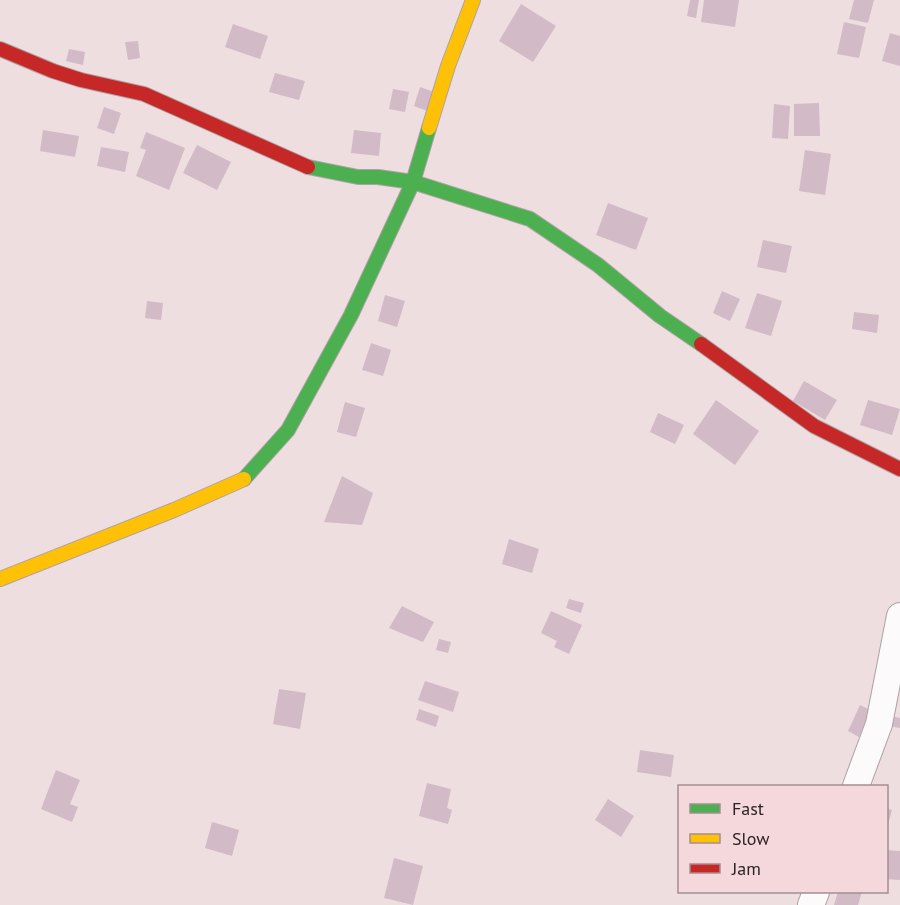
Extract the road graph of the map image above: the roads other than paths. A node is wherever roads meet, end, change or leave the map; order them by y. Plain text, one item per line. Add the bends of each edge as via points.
1 (474, 0) edge
2 (0, 49) edge
3 (413, 182) junction
4 (900, 469) edge
5 (0, 579) edge
6 (900, 615) edge
7 (856, 785) edge

1 - 3 street via 448,66
2 - 3 street via 81,80 144,94 302,166
3 - 4 street via 530,219 814,426
3 - 5 street via 351,315 288,430 243,480
6 - 7 street via 879,724

